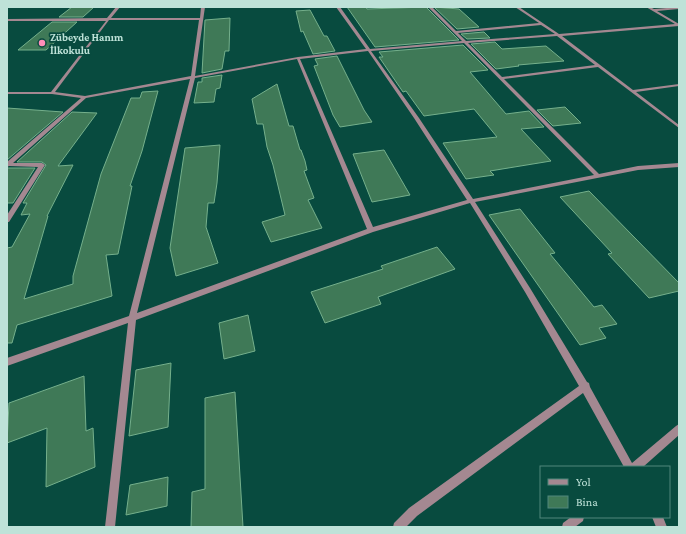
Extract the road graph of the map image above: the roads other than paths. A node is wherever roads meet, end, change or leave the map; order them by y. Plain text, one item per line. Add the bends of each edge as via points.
1 (118, 7) edge
2 (203, 7) edge
3 (338, 7) edge
4 (430, 7) edge
5 (517, 7) edge
6 (648, 7) edge
7 (679, 8) edge
8 (652, 10) junction
9 (202, 19) junction
10 (7, 20) edge
11 (107, 20) junction
12 (542, 24) junction
13 (679, 25) edge
14 (454, 32) junction
15 (560, 36) junction
16 (467, 43) junction
17 (369, 50) junction
18 (298, 58) junction
19 (598, 66) junction
20 (193, 77) junction
21 (500, 78) junction
22 (679, 85) edge
23 (632, 91) junction
24 (7, 93) edge
25 (52, 93) junction
26 (84, 96) junction
27 (679, 127) edge
28 (7, 164) edge
29 (679, 165) edge
30 (598, 176) junction
31 (471, 201) junction
32 (7, 220) edge
33 (371, 230) junction
34 (132, 318) junction
35 (7, 363) edge
36 (586, 386) junction
37 (679, 429) edge
38 (628, 466) edge
39 (636, 466) edge
40 (578, 518) edge
41 (658, 518) edge
42 (110, 527) edge
43 (398, 527) edge
44 (567, 527) edge
45 (662, 527) edge

1 - 11 street
2 - 9 street
3 - 17 street
4 - 14 street
5 - 12 street
6 - 8 street
7 - 8 street
8 - 13 street
9 - 11 street
9 - 20 street
10 - 11 street
11 - 25 street
12 - 14 street
12 - 15 street
13 - 15 street
14 - 16 street
15 - 16 street
15 - 19 street
16 - 17 street
16 - 21 street
17 - 18 street
17 - 31 street
18 - 20 street
18 - 33 street
19 - 21 street
19 - 23 street
20 - 26 street
20 - 34 street
21 - 30 street
22 - 23 street
23 - 27 street
24 - 25 street
25 - 26 street
26 - 28 street
28 - 32 street via 42,165
29 - 30 street via 638,168
30 - 31 street
31 - 33 street
31 - 36 street
33 - 34 street
34 - 35 street
34 - 42 street
36 - 38 street
36 - 43 street via 412,512
37 - 39 street
40 - 44 street
41 - 45 street

